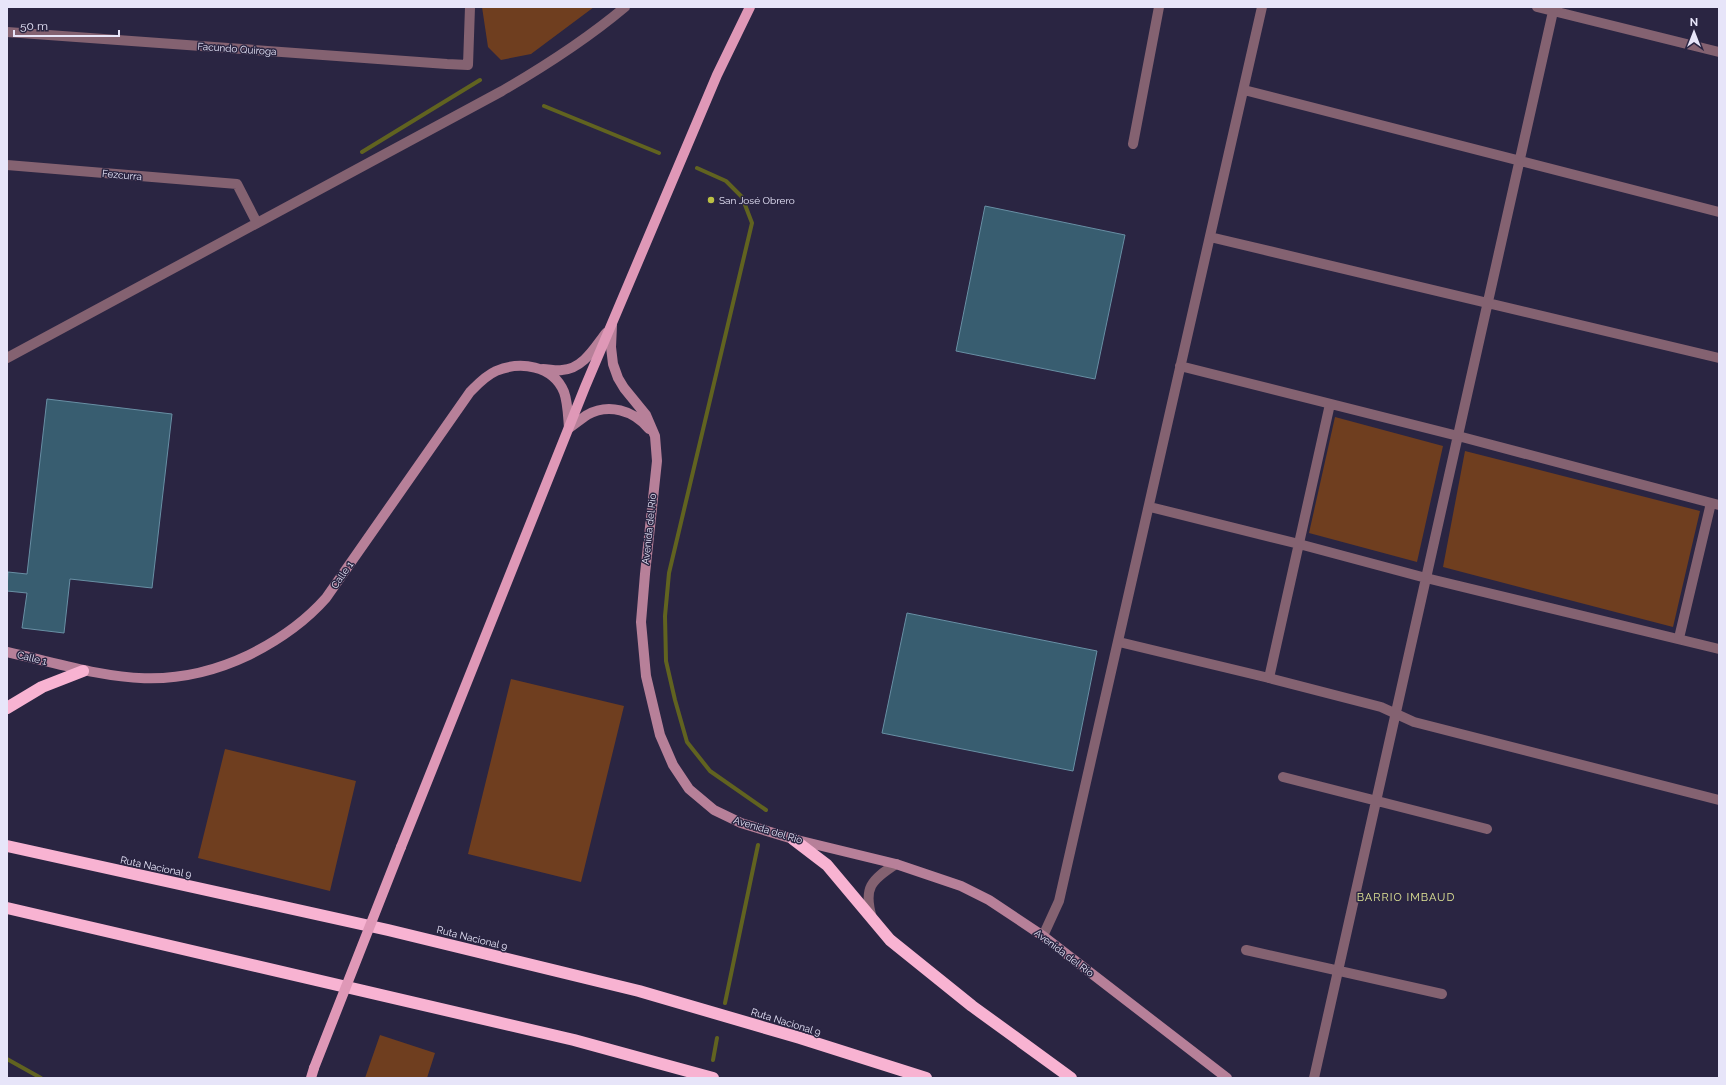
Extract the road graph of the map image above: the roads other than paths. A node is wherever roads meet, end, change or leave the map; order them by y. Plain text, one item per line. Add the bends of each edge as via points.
1 (470, 7) edge
2 (625, 7) edge
3 (750, 7) edge
4 (1159, 7) edge
5 (1262, 7) edge
6 (1537, 7) edge
7 (1553, 9) edge
8 (7, 32) edge
9 (1719, 52) edge
10 (1244, 90) junction
11 (1133, 144) dead end
12 (1519, 160) junction
13 (7, 165) edge
14 (1719, 212) edge
15 (257, 223) junction
16 (1210, 237) junction
17 (1488, 302) junction
18 (612, 325) junction
19 (7, 358) edge
20 (1719, 358) edge
21 (1180, 366) junction
22 (543, 369) junction
23 (1330, 404) junction
24 (570, 428) junction
25 (655, 436) junction
26 (1458, 436) junction
27 (1715, 504) edge
28 (1150, 508) junction
29 (1299, 544) junction
30 (1426, 578) junction
31 (1679, 638) junction
32 (1119, 642) junction
33 (1719, 649) edge
34 (7, 652) edge
35 (84, 671) junction
36 (1269, 678) junction
37 (7, 708) edge
38 (1397, 715) junction
39 (1283, 777) dead end
40 (1719, 800) edge
41 (1375, 801) junction
42 (1487, 829) dead end
43 (793, 839) junction
44 (7, 846) edge
45 (896, 864) junction
46 (7, 908) edge
47 (873, 920) junction
48 (1042, 936) junction
49 (1246, 950) dead end
50 (1338, 971) junction
51 (1442, 994) dead end
52 (311, 1078) edge
53 (713, 1078) edge
54 (926, 1078) edge
55 (1071, 1078) edge
56 (1227, 1078) edge
57 (1314, 1078) edge

1 - 8 street, Facundo Quiroga via 468,64
2 - 15 street via 605,24 538,70
3 - 18 main road via 717,75
4 - 11 street
5 - 10 street
6 - 7 street
7 - 9 street
7 - 12 street
10 - 12 street
10 - 16 street
12 - 14 street
12 - 17 street
13 - 15 street, Fezcurra via 237,184
15 - 19 street
16 - 17 street
16 - 21 street
17 - 20 street
17 - 26 street
18 - 22 street, Calle 1 via 588,357 577,366 563,370
18 - 24 main road
18 - 25 street, Avenida del Rio via 611,347 618,378 646,415
21 - 23 street
21 - 28 street
22 - 24 street via 558,381 564,393
22 - 35 street, Calle 1 via 524,366 506,368 482,380 470,392 326,598 313,613 272,644 209,671 186,676 127,678
23 - 26 street
23 - 29 street
24 - 25 street via 588,415 611,409 624,411 644,422
24 - 52 main road, bridge
25 - 43 street, Avenida del Rio via 657,461 641,622 646,676 660,735 673,765 690,789 714,810 741,823
26 - 27 street
26 - 30 street
27 - 31 street
28 - 29 street
28 - 32 street
29 - 30 street
29 - 36 street
30 - 31 street
30 - 38 street
31 - 33 street
32 - 36 street
32 - 48 street via 1059,901
34 - 35 street, Calle 1
35 - 37 highway via 42,687
36 - 38 street via 1381,707
38 - 40 street via 1414,722
38 - 41 street
39 - 41 street
41 - 42 street
41 - 50 street
43 - 45 street, Avenida del Rio
43 - 47 highway via 827,866
44 - 54 highway, Ruta Nacional 9 via 388,930 639,991
45 - 47 street via 880,874 869,887 868,902
45 - 48 street, Avenida del Rio via 961,886 989,900
46 - 53 highway via 574,1040
47 - 55 highway via 890,940 966,1001
48 - 56 street, Avenida del Rio
49 - 50 street
50 - 51 street
50 - 57 street

